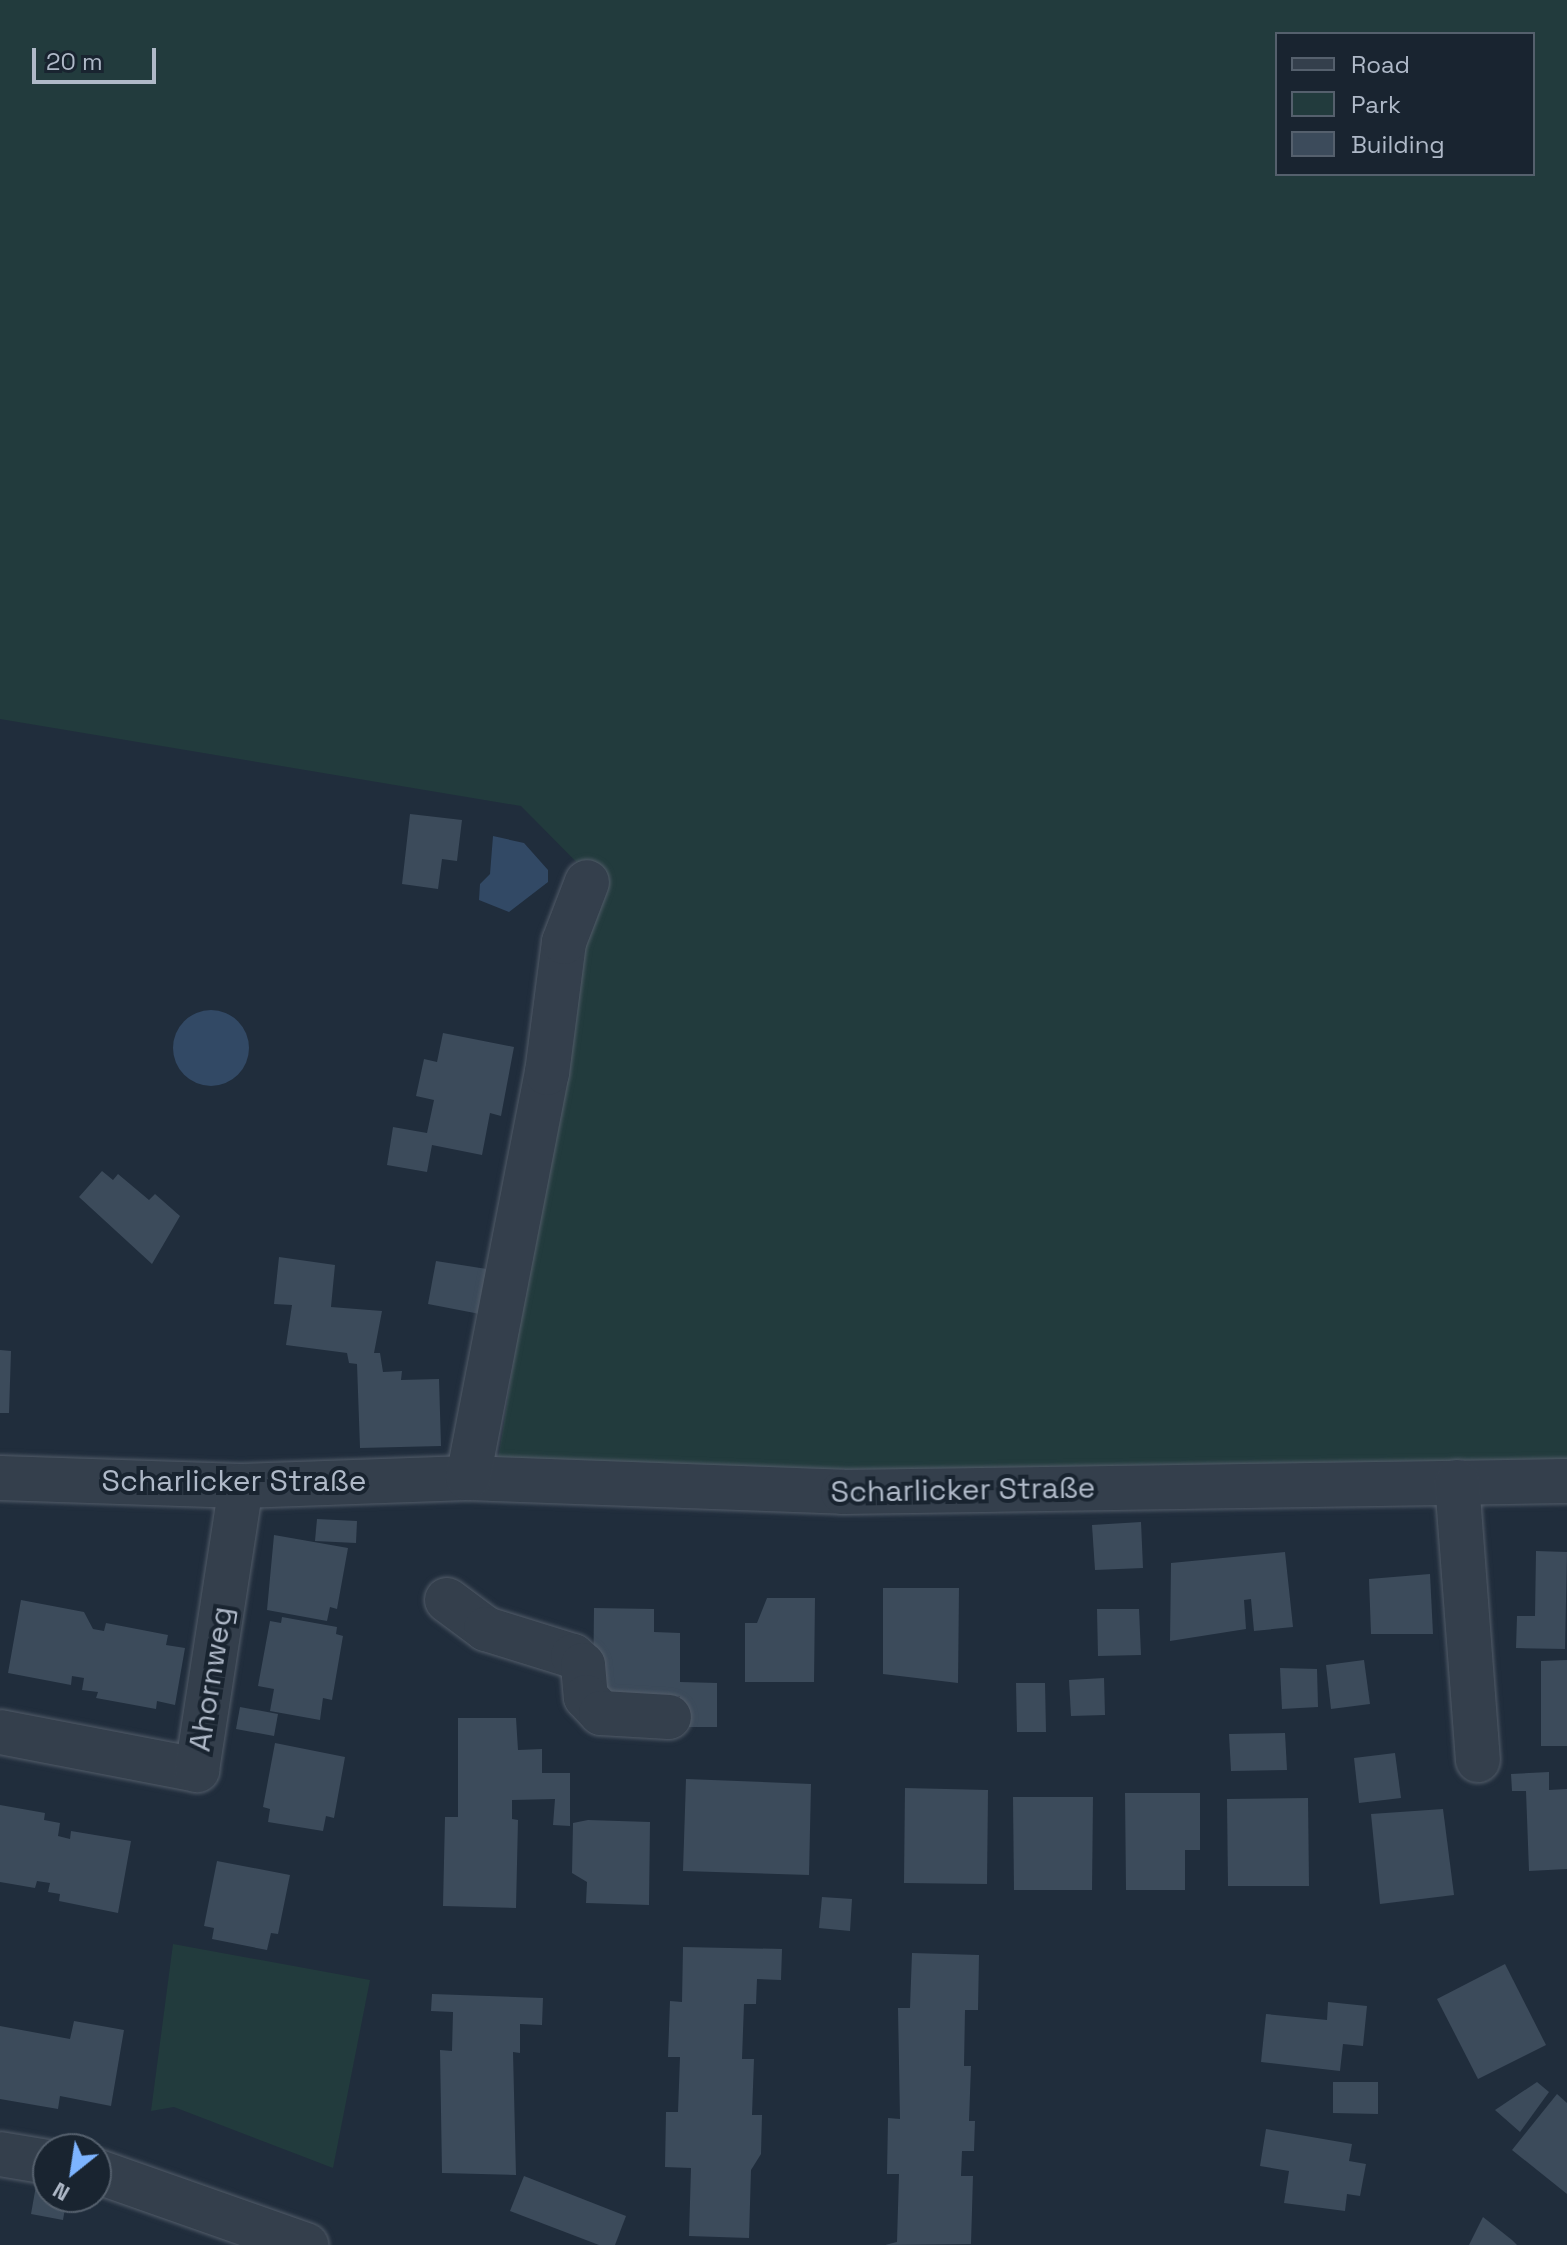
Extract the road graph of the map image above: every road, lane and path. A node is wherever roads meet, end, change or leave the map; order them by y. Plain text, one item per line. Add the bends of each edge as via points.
1 (587, 882) dead end
2 (0, 1478) edge
3 (468, 1478) junction
4 (1567, 1481) edge
5 (1457, 1482) junction
6 (241, 1486) junction
7 (447, 1600) dead end
8 (669, 1717) dead end
9 (0, 1732) edge
10 (1478, 1760) dead end
11 (0, 2154) edge
12 (32, 2159) edge
13 (112, 2177) edge
14 (306, 2245) edge

1 - 3 street via 564,942 547,1073
2 - 6 street, Scharlicker Straße
3 - 5 street, Scharlicker Straße via 843,1492
3 - 6 street, Scharlicker Straße
4 - 5 street, Scharlicker Straße
5 - 10 street
6 - 9 street, Ahornweg via 197,1770
7 - 8 street via 486,1629 573,1656 583,1665 586,1697 601,1713
11 - 12 street
13 - 14 street

